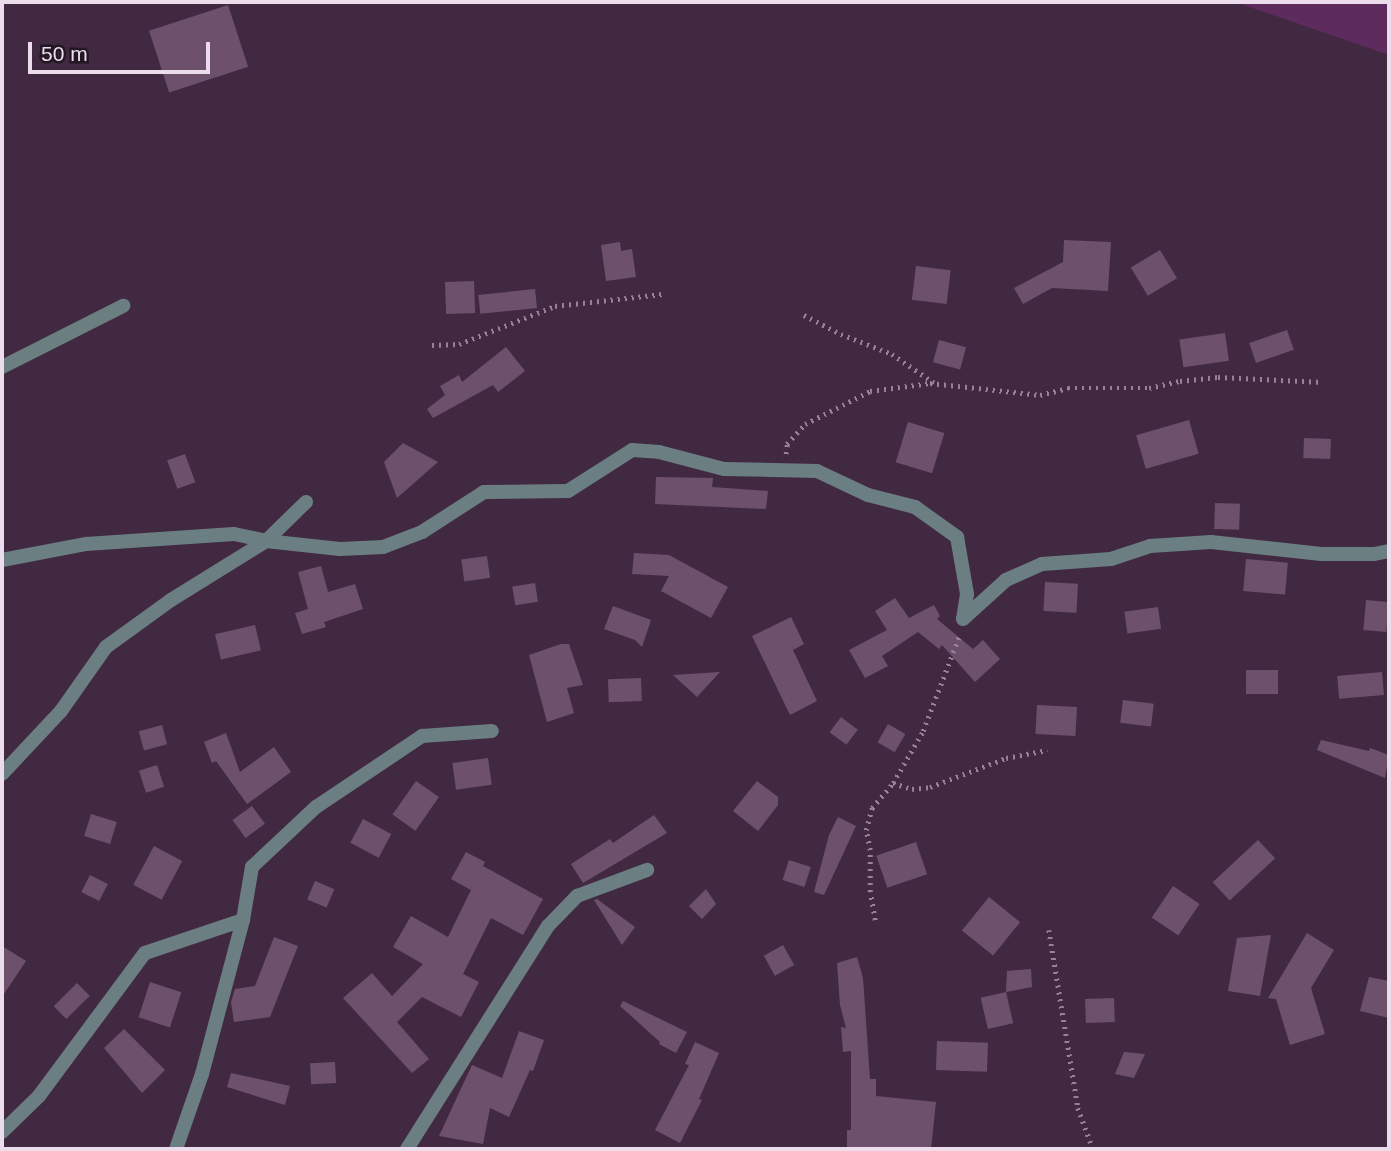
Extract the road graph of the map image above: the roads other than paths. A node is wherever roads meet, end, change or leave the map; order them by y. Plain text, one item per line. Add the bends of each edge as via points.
1 (123, 306) dead end
2 (2, 367) edge
3 (306, 502) dead end
4 (265, 541) junction
5 (1389, 551) edge
6 (2, 561) edge
7 (492, 731) dead end
8 (2, 774) edge
9 (647, 870) dead end
10 (243, 920) junction
11 (2, 1132) edge
12 (176, 1149) edge
13 (407, 1149) edge

1 - 2 street
3 - 4 street
4 - 5 street via 340,549 383,547 422,532 484,492 568,491 632,450 659,452 724,469 817,471 868,495 915,507 957,537 967,594 963,619 1006,580 1042,564 1111,559 1150,546 1211,542 1321,554
4 - 6 street via 234,534 86,544
4 - 8 street via 106,647 61,711
7 - 10 street via 422,736 316,807 251,867
9 - 13 street via 577,896 548,926
10 - 11 street via 145,953 39,1096
10 - 12 street via 202,1074

